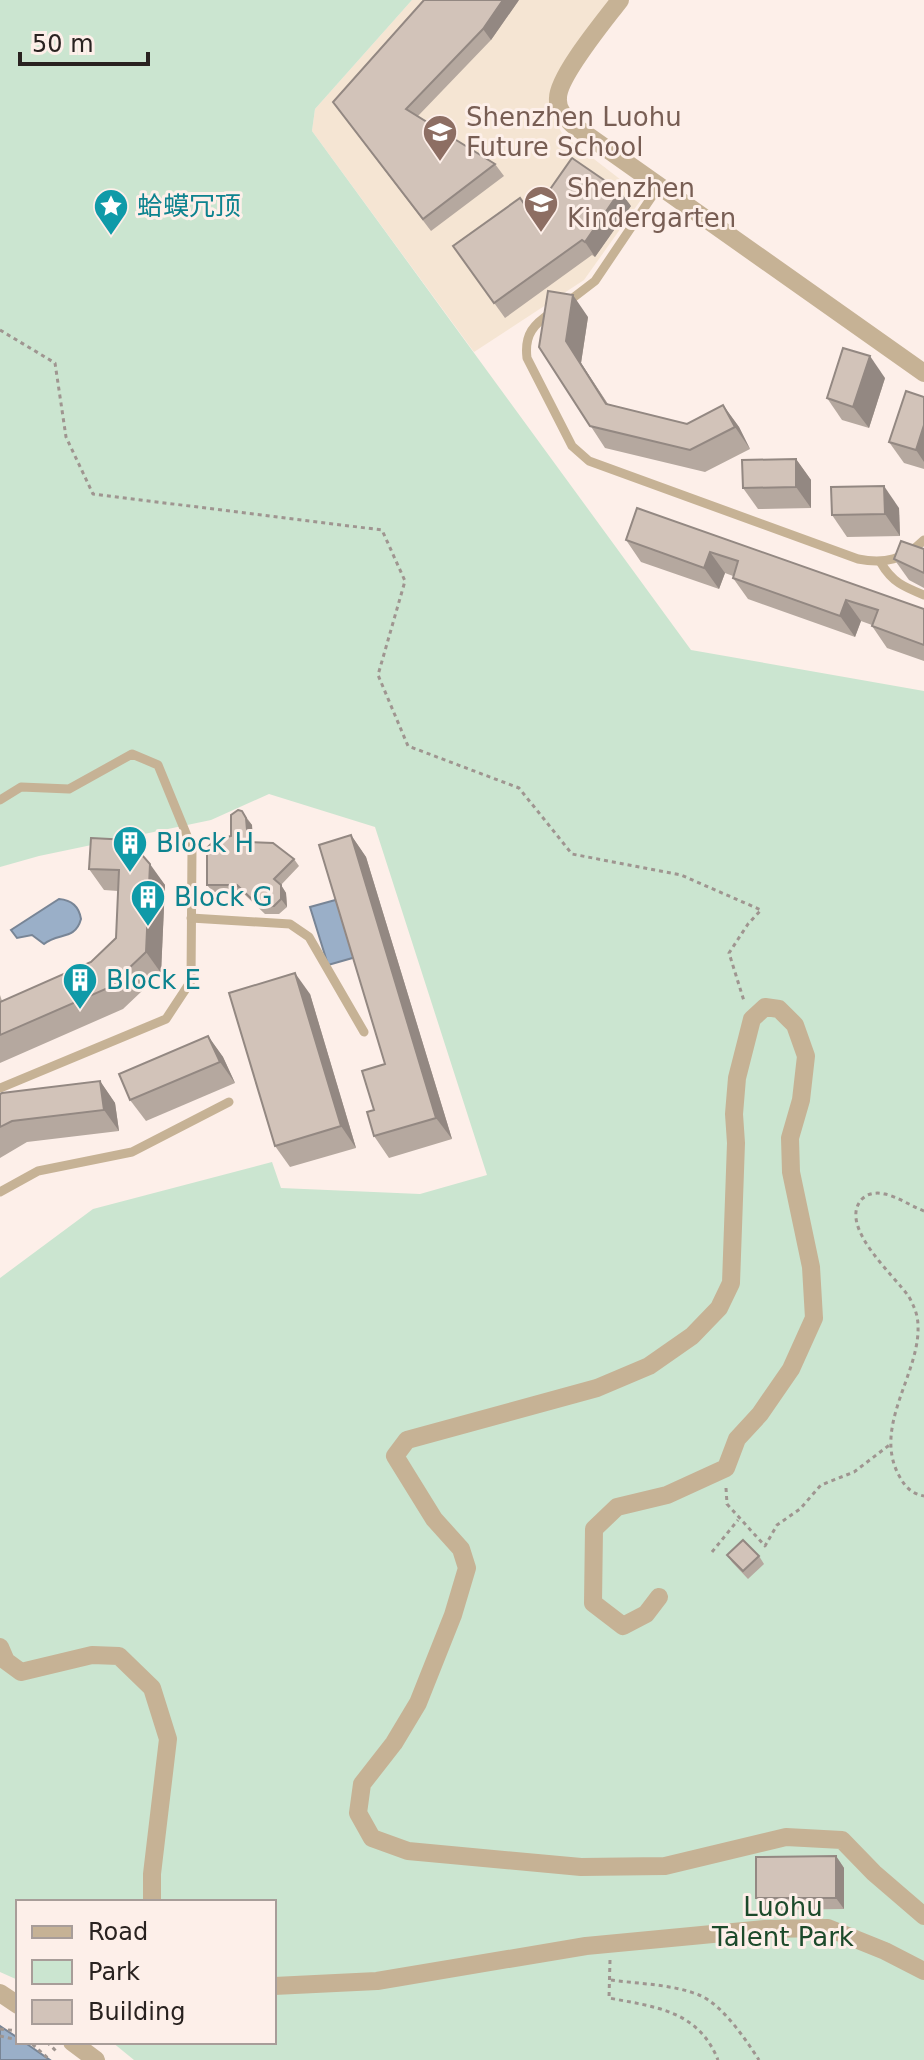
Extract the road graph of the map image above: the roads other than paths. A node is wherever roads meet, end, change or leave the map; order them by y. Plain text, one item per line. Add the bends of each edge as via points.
1 (620, 0) edge
2 (659, 186) junction
3 (924, 373) edge
4 (924, 540) edge
5 (881, 563) junction
6 (924, 595) edge
7 (0, 800) edge
8 (191, 918) junction
9 (364, 1032) dead end
10 (0, 1088) edge
11 (229, 1102) dead end
12 (0, 1192) edge
13 (659, 1597) dead end
14 (0, 1647) edge
15 (152, 1900) edge
16 (924, 1916) edge
17 (924, 1971) edge
18 (276, 1986) edge
19 (75, 2044) edge
20 (96, 2060) edge

1 - 2 street via 563,81 557,102 573,125
2 - 3 street
2 - 5 lane via 595,281 536,323 527,339 530,367 572,446 599,467
4 - 5 lane via 900,558
5 - 6 lane via 900,586
7 - 8 lane via 21,787 69,789 132,754 158,765 192,848
8 - 9 lane via 290,924 309,937
8 - 10 lane via 191,981 166,1019
11 - 12 lane via 132,1152 38,1171
13 - 16 street via 646,1614 623,1626 593,1603 594,1529 617,1507 667,1495 726,1468 737,1439 791,1369 814,1318 811,1267 791,1172 790,1138 806,1056 795,1025 779,1009 765,1007 752,1019 737,1078 731,1283 719,1308 692,1336 649,1366 597,1388 407,1440 395,1456 434,1519 461,1549 467,1568 418,1703 362,1784 358,1813 372,1838 408,1851 581,1867 665,1866 786,1837 842,1840
14 - 15 street via 6,1661 21,1672 92,1655 119,1656 152,1688 168,1739
17 - 18 street via 828,1928 610,1944 377,1981
19 - 20 street

